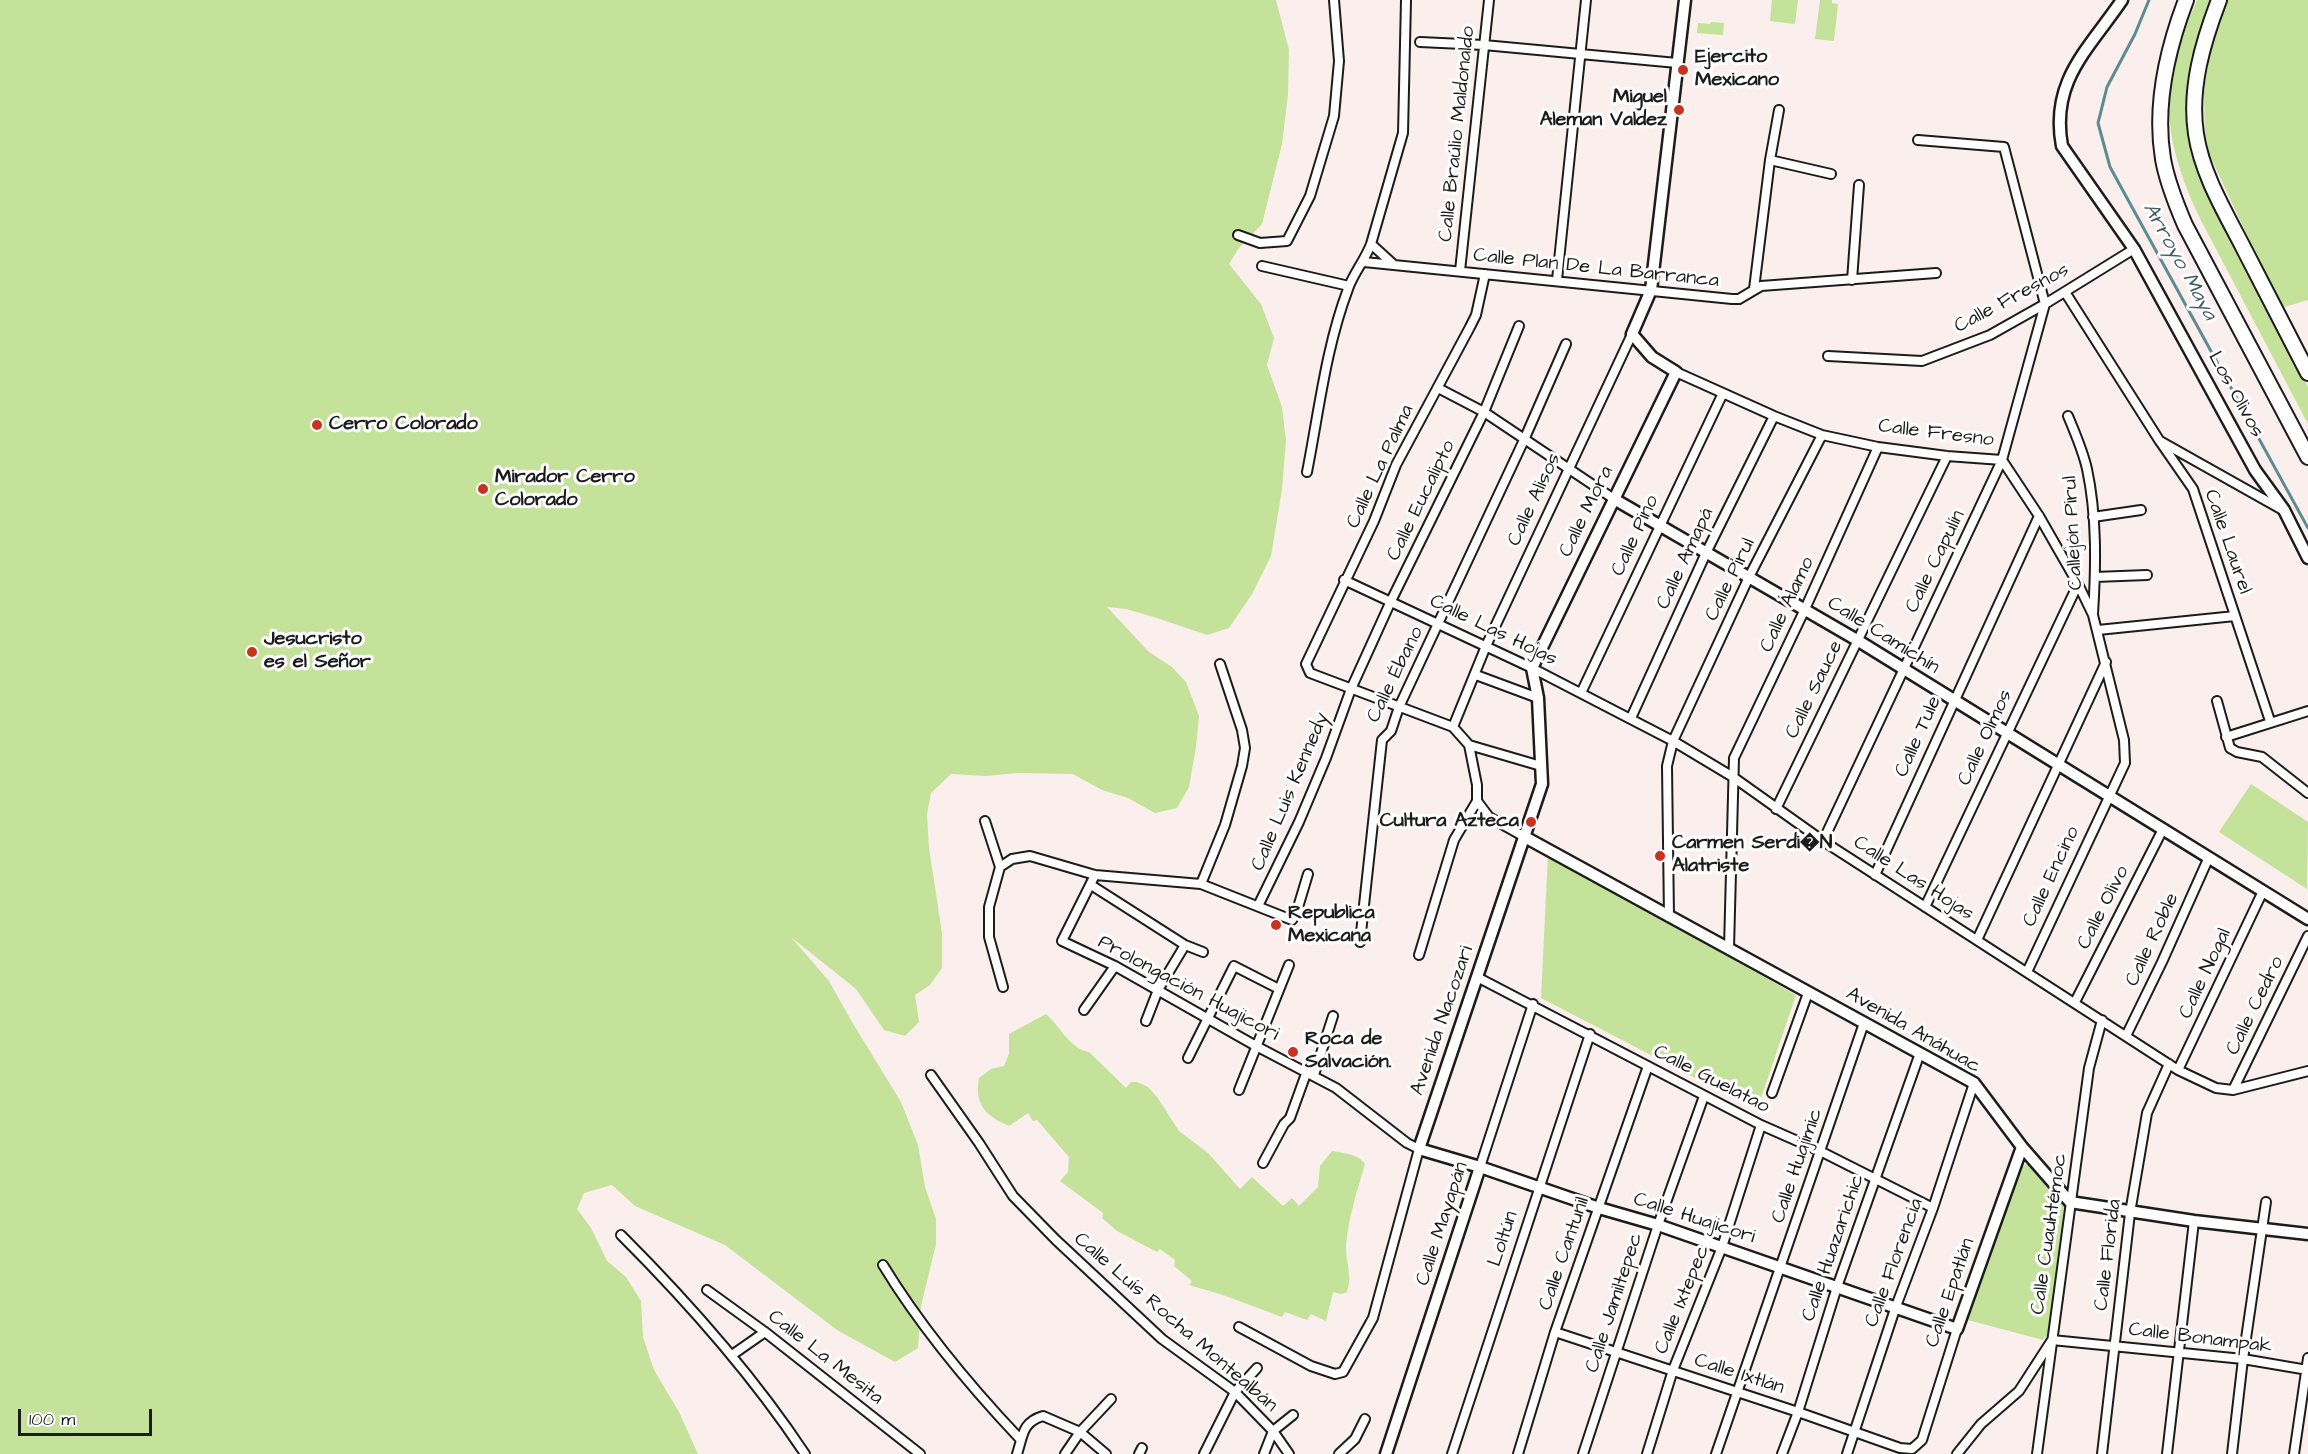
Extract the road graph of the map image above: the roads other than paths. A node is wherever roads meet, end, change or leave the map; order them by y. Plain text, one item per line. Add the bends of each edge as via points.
1 (1334, 0) edge
2 (1406, 0) edge
3 (1490, 0) edge
4 (1586, 0) edge
5 (1685, 0) edge
6 (2122, 0) edge
7 (2186, 0) edge
8 (2219, 0) edge
9 (1420, 42) dead end
10 (1484, 45) junction
11 (1579, 54) junction
12 (1677, 63) junction
13 (1779, 110) dead end
14 (1918, 140) dead end
15 (1770, 160) junction
16 (1832, 174) dead end
17 (1859, 185) dead end
18 (1238, 235) dead end
19 (1371, 244) junction
20 (2134, 249) junction
21 (1364, 262) junction
22 (1393, 264) junction
23 (1262, 266) dead end
24 (1460, 271) junction
25 (1936, 273) dead end
26 (1485, 274) junction
27 (1557, 280) junction
28 (1852, 280) junction
29 (1349, 286) junction
30 (1754, 289) junction
31 (1651, 290) junction
32 (2065, 292) junction
33 (2045, 304) junction
34 (1519, 326) dead end
35 (1632, 334) junction
36 (1566, 344) dead end
37 (1828, 356) dead end
38 (1676, 372) junction
39 (2308, 373) edge
40 (1438, 388) junction
41 (1723, 393) junction
42 (1484, 412) junction
43 (1774, 416) junction
44 (2068, 416) dead end
45 (1822, 435) junction
46 (1524, 440) junction
47 (2159, 440) junction
48 (1878, 447) junction
49 (1947, 456) junction
50 (2308, 457) edge
51 (2002, 460) junction
52 (1569, 470) junction
53 (1307, 472) dead end
54 (1614, 499) junction
55 (2141, 510) dead end
56 (2284, 510) junction
57 (2039, 516) junction
58 (2093, 517) junction
59 (1659, 525) junction
60 (1706, 553) junction
61 (2308, 558) edge
62 (2147, 575) dead end
63 (1749, 577) junction
64 (2095, 578) junction
65 (1344, 580) junction
66 (2078, 584) junction
67 (1391, 601) junction
68 (1805, 609) junction
69 (2093, 615) junction
70 (2235, 616) junction
71 (1439, 623) junction
72 (2098, 630) junction
73 (1857, 640) junction
74 (1486, 646) junction
75 (2106, 662) junction
76 (1220, 664) dead end
77 (1532, 668) junction
78 (1903, 668) junction
79 (1476, 675) junction
80 (1351, 689) junction
81 (1581, 693) junction
82 (1538, 698) junction
83 (2217, 700) dead end
84 (1953, 701) junction
85 (1399, 707) junction
86 (2308, 711) edge
87 (1631, 718) junction
88 (2270, 722) junction
89 (1453, 726) junction
90 (2006, 732) junction
91 (2226, 737) junction
92 (1673, 741) junction
93 (1469, 745) junction
94 (2058, 764) junction
95 (1541, 766) junction
96 (1733, 777) junction
97 (2308, 793) edge
98 (2108, 797) junction
99 (1477, 801) junction
100 (1776, 809) junction
101 (985, 821) dead end
102 (2163, 829) junction
103 (1523, 836) junction
104 (1823, 841) junction
105 (2209, 857) junction
106 (1000, 867) junction
107 (1308, 874) dead end
108 (1095, 875) junction
109 (1875, 875) junction
110 (1201, 884) junction
111 (1091, 885) junction
112 (2263, 891) junction
113 (1258, 906) junction
114 (1925, 907) junction
115 (1669, 916) junction
116 (2308, 919) edge
117 (2308, 936) edge
118 (1977, 940) junction
119 (1360, 942) dead end
120 (1185, 945) junction
121 (1729, 948) junction
122 (1203, 952) dead end
123 (1419, 955) dead end
124 (1289, 965) dead end
125 (1115, 966) junction
126 (2027, 972) junction
127 (1477, 977) junction
128 (1002, 987) dead end
129 (1279, 989) junction
130 (1158, 990) junction
131 (1808, 993) junction
132 (2075, 1002) junction
133 (1533, 1004) junction
134 (1084, 1010) dead end
135 (1333, 1016) dead end
136 (1208, 1019) junction
137 (1146, 1020) dead end
138 (2102, 1020) junction
139 (1864, 1023) junction
140 (1590, 1034) junction
141 (2126, 1036) junction
142 (1256, 1046) junction
143 (1920, 1053) junction
144 (1188, 1058) dead end
145 (2169, 1064) junction
146 (1648, 1066) junction
147 (2178, 1070) junction
148 (2308, 1071) edge
149 (1310, 1073) junction
150 (931, 1075) dead end
151 (1974, 1083) junction
152 (1239, 1090) dead end
153 (2233, 1090) junction
154 (1772, 1094) dead end
155 (1704, 1096) junction
156 (1761, 1125) junction
157 (2022, 1147) junction
158 (1419, 1149) junction
159 (1820, 1151) junction
160 (1263, 1163) dead end
161 (1480, 1167) junction
162 (1875, 1179) junction
163 (1538, 1188) junction
164 (2070, 1202) junction
165 (2266, 1202) dead end
166 (1599, 1208) junction
167 (1933, 1208) junction
168 (2130, 1213) junction
169 (2194, 1221) junction
170 (1658, 1225) junction
171 (2261, 1228) junction
172 (621, 1234) dead end
173 (2308, 1234) edge
174 (1722, 1247) junction
175 (883, 1265) dead end
176 (1782, 1267) junction
177 (1837, 1287) junction
178 (707, 1290) dead end
179 (1895, 1309) junction
180 (1239, 1327) dead end
181 (1957, 1329) junction
182 (765, 1332) junction
183 (1556, 1332) junction
184 (2052, 1340) junction
185 (2115, 1345) junction
186 (1616, 1353) junction
187 (2180, 1353) junction
188 (732, 1355) junction
189 (2308, 1358) edge
190 (2243, 1359) junction
191 (1257, 1368) dead end
192 (1673, 1370) junction
193 (2307, 1370) edge
194 (1235, 1392) junction
195 (1736, 1392) junction
196 (1111, 1400) dead end
197 (1798, 1412) junction
198 (1293, 1415) dead end
199 (1365, 1419) dead end
200 (1273, 1431) junction
201 (1080, 1432) junction
202 (1855, 1434) junction
203 (1020, 1439) junction
204 (1912, 1449) joint
205 (2038, 1450) edge
206 (806, 1454) edge
207 (920, 1454) edge
208 (1017, 1454) edge
209 (1065, 1454) edge
210 (1106, 1454) edge
211 (1204, 1454) edge
212 (1264, 1454) edge
213 (1288, 1454) edge
214 (1339, 1454) edge
215 (1386, 1454) edge
216 (1452, 1454) edge
217 (1518, 1454) edge
218 (1583, 1454) edge
219 (1647, 1454) edge
220 (1716, 1454) edge
221 (1782, 1454) edge
222 (1848, 1454) edge
223 (1957, 1454) edge
224 (2030, 1454) edge
225 (2102, 1454) edge
226 (2167, 1454) edge
227 (2232, 1454) edge
228 (2294, 1454) edge

1 - 18 street via 1339,61 1334,116 1310,196 1290,240 1260,243
2 - 19 street via 1403,133
3 - 10 street, Calle Braúlio Maldonaldo
4 - 11 street
5 - 12 street, Calle Alisos
6 - 20 street, Los Olivos via 2080,58 2065,87 2059,128 2066,154
7 - 50 highway via 2167,61 2160,106 2163,158 2171,191 2185,225
8 - 39 highway via 2205,39 2196,86 2196,132 2202,159 2220,203
9 - 10 street
10 - 11 street
10 - 24 street, Calle Braúlio Maldonaldo
11 - 12 street
11 - 27 street
12 - 31 street, Calle Alisos
13 - 15 street
14 - 33 street via 2004,147
15 - 16 street
15 - 30 street
17 - 28 street
19 - 21 street
19 - 22 street
20 - 32 street, Calle Fresnos
20 - 56 street, Los Olivos via 2255,470
21 - 22 street, Calle Plan De La Barranca
21 - 29 street
22 - 24 street, Calle Plan De La Barranca
23 - 29 street
24 - 26 street, Calle Plan De La Barranca
25 - 28 street, Calle Plan De La Barranca
26 - 27 street, Calle Plan De La Barranca
26 - 40 street, Calle La Palma via 1476,315
27 - 31 street, Calle Plan De La Barranca
28 - 30 street, Calle Plan De La Barranca
29 - 53 street via 1332,337
30 - 31 street, Calle Plan De La Barranca via 1732,299
31 - 35 street, Calle Alisos
32 - 33 street, Calle Fresnos
32 - 47 street, Calle Laurel
33 - 37 street, Calle Fresnos via 1990,335 1922,361
33 - 51 street
34 - 42 street, Calle Eucalipto
35 - 38 street, Calle Fresno via 1652,357
35 - 52 street, Calle Alisos
36 - 46 street, Calle Ébano
38 - 41 street, Calle Fresno
38 - 54 street, Calle Mora
40 - 42 street, Calle Camichín
40 - 65 street, Calle La Palma via 1396,465 1374,521
41 - 43 street, Calle Fresno
41 - 59 street, Calle Pino
42 - 46 street, Calle Camichín
42 - 67 street, Calle Eucalipto
43 - 45 street, Calle Fresno
43 - 60 street, Calle Amapá
44 - 58 street, Callejón Pirul via 2087,467
45 - 48 street, Calle Fresno
45 - 63 street, Calle Pirul
46 - 52 street, Calle Camichín
46 - 71 street, Calle Ébano
47 - 56 street
47 - 70 street, Calle Laurel via 2193,489
48 - 49 street, Calle Fresno
48 - 68 street, Calle Álamo
49 - 51 street, Calle Fresno
49 - 73 street, Calle Sauce
51 - 57 street, Calle Fresno
51 - 78 street, Calle Capulín
52 - 54 street, Calle Camichín
52 - 74 street, Calle Alisos
54 - 59 street, Calle Camichín
54 - 77 street, Calle Mora
55 - 58 street
56 - 61 street, Los Olivos
57 - 66 street, Calle Fresno
57 - 84 street, Calle Tule
58 - 64 street, Callejón Pirul
59 - 60 street, Calle Camichín
59 - 81 street, Calle Pino
60 - 63 street, Calle Camichín
60 - 87 street, Calle Amapá
62 - 64 street
63 - 68 street, Calle Camichín
63 - 92 street, Calle Pirul
64 - 69 street, Callejón Pirul
65 - 67 street, Calle Las Hojas
65 - 80 street, Calle La Palma via 1306,664 1310,674
66 - 69 street, Calle Fresno
66 - 90 street, Calle Olmos
67 - 71 street, Calle Las Hojas
67 - 80 street, Calle Eucalipto
68 - 73 street, Calle Camichín
68 - 96 street, Calle Álamo via 1734,758
69 - 72 street, Calle Fresno
70 - 72 street
70 - 88 street, Calle Laurel
71 - 74 street, Calle Las Hojas
71 - 85 street, Calle Ébano
72 - 75 street, Calle Fresno
73 - 78 street, Calle Camichín
73 - 100 street, Calle Sauce
74 - 77 street, Calle Las Hojas
74 - 79 street, Calle Alisos
75 - 94 street
75 - 98 street, Calle Fresno via 2124,740 2125,763
76 - 110 street via 1245,748 1225,825
77 - 81 street, Calle Las Hojas
77 - 82 street, Avenida Nacozari
78 - 84 street, Calle Camichín
78 - 104 street, Calle Capulín
79 - 82 street, Calle Las Hojas
79 - 89 street, Calle Alisos
80 - 85 street
80 - 113 street, Calle Luis Kennedy via 1299,822
81 - 87 street, Calle Las Hojas
82 - 95 street, Avenida Nacozari
83 - 91 street
84 - 90 street, Calle Camichín
84 - 109 street, Calle Tule
85 - 89 street
85 - 119 street, Calle Ébano via 1382,740
86 - 88 street
87 - 92 street, Calle Las Hojas
88 - 91 street
89 - 93 street
90 - 94 street, Calle Camichín
90 - 114 street, Calle Olmos
91 - 97 street via 2232,750 2262,757
92 - 96 street, Calle Las Hojas
92 - 115 street via 1667,766
93 - 95 street
93 - 99 street
94 - 98 street, Calle Camichín
94 - 118 street
95 - 103 street, Avenida Nacozari via 1542,784
96 - 100 street, Calle Las Hojas
96 - 121 street
98 - 102 street, Calle Camichín
98 - 126 street, Calle Encino
99 - 103 street via 1489,817
99 - 123 street via 1454,840
100 - 104 street, Calle Las Hojas
101 - 106 street
102 - 105 street, Calle Camichín
102 - 132 street, Calle Olivo
103 - 115 street, Avenida Anáhuac
103 - 127 street, Avenida Nacozari
104 - 109 street, Calle Las Hojas
105 - 112 street, Calle Camichín
105 - 141 street, Calle Roble
106 - 108 street via 1012,859 1030,856
106 - 128 street via 989,907 989,937
107 - 113 street via 1292,920
108 - 110 street
108 - 111 street, Prolongación Huajicori
109 - 114 street, Calle Las Hojas
110 - 113 street
111 - 120 street
111 - 125 street, Prolongación Huajicori via 1062,941
112 - 116 street, Calle Camichín
112 - 147 street, Calle Nogal
114 - 118 street, Calle Las Hojas
115 - 121 street, Avenida Anáhuac
117 - 153 street, Calle Cedro
118 - 126 street, Calle Las Hojas
120 - 122 street
120 - 130 street
121 - 131 street, Avenida Anáhuac
124 - 129 street
125 - 130 street, Prolongación Huajicori
125 - 134 street
126 - 132 street, Calle Las Hojas
127 - 133 street, Calle Guelatao
127 - 158 street, Avenida Nacozari
129 - 136 street via 1234,966
129 - 142 street
130 - 136 street, Prolongación Huajicori
130 - 137 street
131 - 139 street, Avenida Anáhuac
131 - 154 street
132 - 138 street, Calle Las Hojas
133 - 140 street, Calle Guelatao
133 - 161 street, Calle Mayapán
135 - 149 street
136 - 142 street, Prolongación Huajicori
136 - 144 street
138 - 141 street, Calle Las Hojas
138 - 164 street, Calle Cuauhtémoc via 2089,1068
139 - 143 street, Avenida Anáhuac
139 - 159 street, Calle Huajimic
140 - 146 street, Calle Guelatao
140 - 163 street, Loltún
141 - 145 street, Calle Las Hojas
142 - 149 street, Prolongación Huajicori
142 - 152 street
143 - 151 street, Avenida Anáhuac
143 - 162 street, Calle Huazarichic
145 - 147 street, Calle Las Hojas
145 - 168 street, Calle Florida via 2147,1113
146 - 155 street, Calle Guelatao
146 - 166 street, Calle Cantunil
147 - 153 street, Calle Las Hojas via 2216,1088
148 - 153 street, Calle Las Hojas
149 - 158 street, Prolongación Huajicori
149 - 160 street via 1290,1118
150 - 194 street, Calle Luís Rocha Montealbán via 1013,1197 1162,1339
151 - 157 street, Avenida Anáhuac
151 - 167 street, Calle Florencia
155 - 156 street, Calle Guelatao
155 - 170 street, Calle Jamiltepec
156 - 159 street, Calle Guelatao
156 - 174 street, Calle Ixtepec
157 - 164 street, Avenida Anáhuac
157 - 181 street, Calle Epatlán
158 - 161 street, Calle Huajicori
158 - 180 street, Avenida Nacozari via 1373,1318 1343,1372 1335,1374 1311,1366
159 - 162 street, Calle Guelatao
159 - 176 street, Calle Huajimic
161 - 163 street, Calle Huajicori
161 - 215 street, Calle Mayapán
162 - 167 street, Calle Guelatao
162 - 177 street, Calle Huazarichic
163 - 166 street, Calle Huajicori
163 - 216 street, Loltún
164 - 168 street
164 - 184 street, Calle Cuauhtémoc
165 - 171 street
166 - 170 street, Calle Huajicori
166 - 183 street, Calle Cantunil
167 - 179 street, Calle Florencia
168 - 169 street
168 - 185 street, Calle Florida
169 - 171 street
169 - 187 street
170 - 174 street, Calle Huajicori
170 - 186 street, Calle Jamiltepec
171 - 173 street
171 - 190 street
172 - 188 street
174 - 176 street, Calle Huajicori
174 - 192 street, Calle Ixtepec
175 - 203 street via 910,1310 952,1365
176 - 177 street, Calle Huajicori
176 - 195 street, Calle Huajimic
177 - 179 street, Calle Huajicori
177 - 197 street, Calle Huazarichic
178 - 182 street, Calle La Mesita
179 - 181 street, Calle Huajicori
179 - 202 street, Calle Florencia
181 - 204 street, Calle Epatlán via 1922,1440
182 - 188 street
182 - 207 street, Calle La Mesita
183 - 186 street, Calle Ixtlán
183 - 217 street, Calle Cantunil
184 - 185 street, Calle Bonampak
184 - 205 street, Calle Cuauhtémoc
184 - 223 street via 2019,1392 1981,1424
185 - 187 street, Calle Bonampak
185 - 225 street, Calle Florida
186 - 192 street, Calle Ixtlán
186 - 218 street, Calle Jamiltepec
187 - 190 street, Calle Bonampak
187 - 226 street
188 - 206 street
189 - 193 street
190 - 193 street, Calle Bonampak
190 - 227 street
191 - 194 street
192 - 195 street, Calle Ixtlán
192 - 219 street, Calle Ixtepec
193 - 228 street
194 - 200 street, Calle Luís Rocha Montealbán
194 - 211 street
195 - 197 street, Calle Ixtlán
195 - 220 street, Calle Huajimic
196 - 201 street
197 - 202 street, Calle Ixtlán
197 - 221 street, Calle Huazarichic
198 - 200 street
199 - 214 street via 1355,1439
200 - 212 street
200 - 213 street, Calle Luís Rocha Montealbán
201 - 203 street via 1043,1416 1029,1422
201 - 209 street
201 - 210 street
202 - 204 street, Calle Ixtlán
202 - 222 street, Calle Florencia
203 - 208 street
205 - 224 street

